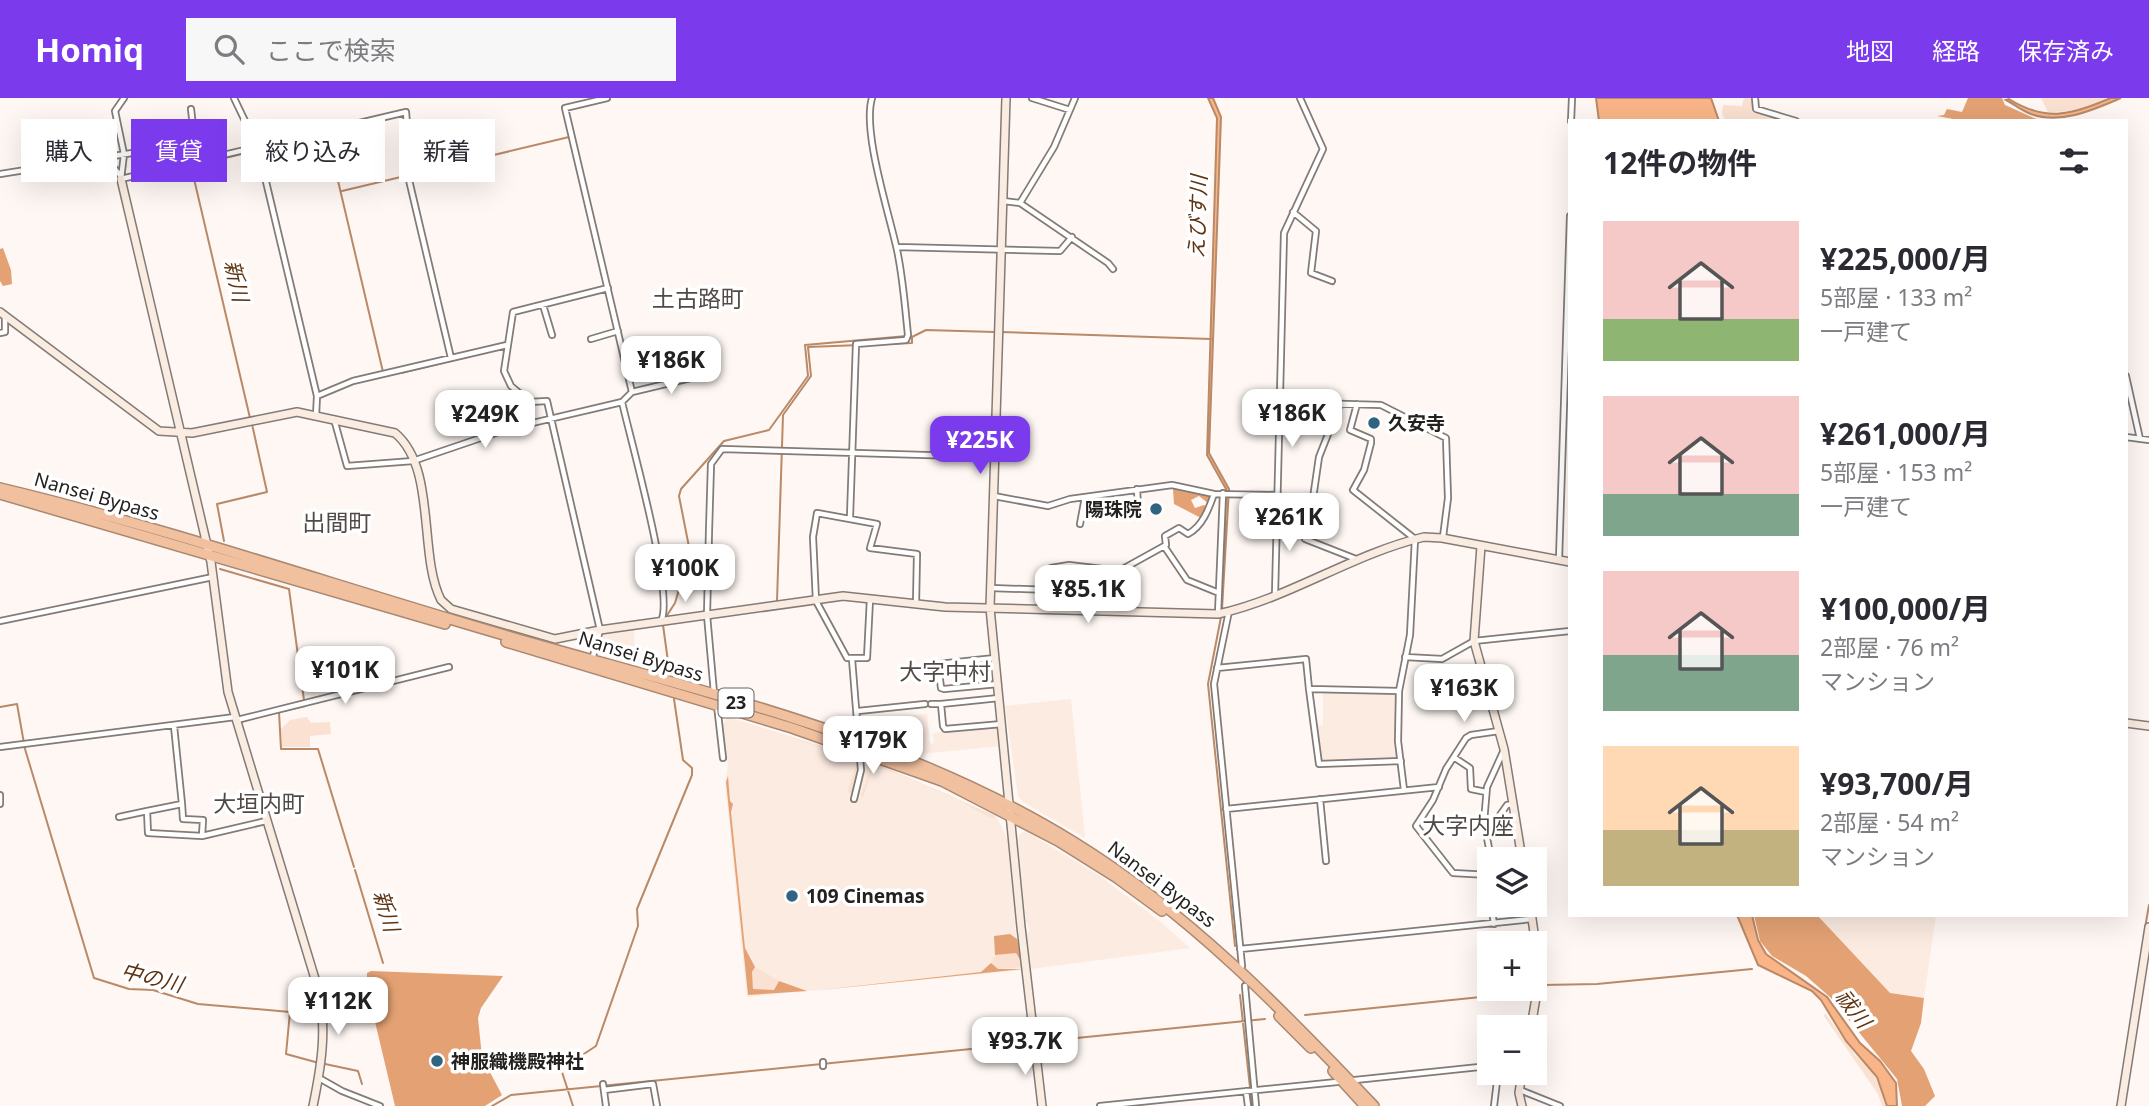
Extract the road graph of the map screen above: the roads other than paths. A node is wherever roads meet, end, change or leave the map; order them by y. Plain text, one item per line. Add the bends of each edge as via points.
1 (124, 98) edge
2 (234, 98) edge
3 (607, 98) edge
4 (872, 98) edge
5 (1006, 98) edge
6 (1032, 98) edge
7 (1075, 98) edge
8 (1300, 98) edge
9 (1572, 98) edge
10 (1755, 98) edge
11 (191, 109) dead end
12 (1070, 110) junction
13 (192, 119) edge
14 (244, 119) edge
15 (374, 119) edge
16 (1571, 119) edge
17 (1789, 119) edge
18 (131, 152) edge
19 (124, 153) junction
20 (117, 154) edge
21 (21, 171) edge
22 (117, 173) edge
23 (0, 174) edge
24 (131, 176) edge
25 (121, 178) junction
26 (266, 182) edge
27 (1003, 201) junction
28 (1020, 203) junction
29 (1293, 212) junction
30 (1072, 237) junction
31 (897, 247) junction
32 (1001, 250) junction
33 (1113, 269) dead end
34 (1568, 279) edge
35 (1332, 281) dead end
36 (608, 288) junction
37 (543, 305) junction
38 (3, 314) edge
39 (22, 328) junction
40 (618, 331) junction
41 (3, 333) edge
42 (552, 335) dead end
43 (591, 339) dead end
44 (507, 345) junction
45 (451, 358) junction
46 (703, 375) dead end
47 (2128, 385) edge
48 (632, 392) junction
49 (317, 396) junction
50 (599, 399) dead end
51 (622, 401) junction
52 (1281, 402) junction
53 (1340, 404) junction
54 (1357, 404) junction
55 (600, 407) junction
56 (316, 416) junction
57 (551, 418) junction
58 (334, 419) junction
59 (180, 435) junction
60 (2128, 437) edge
61 (2140, 439) junction
62 (2149, 440) edge
63 (852, 452) junction
64 (994, 457) junction
65 (413, 461) junction
66 (0, 488) edge
67 (1137, 489) junction
68 (1226, 493) junction
69 (0, 494) edge
70 (1214, 494) junction
71 (1278, 495) junction
72 (993, 496) junction
73 (1084, 497) junction
74 (1138, 506) dead end
75 (1278, 510) junction
76 (1311, 512) junction
77 (850, 517) junction
78 (1080, 523) dead end
79 (1443, 538) junction
80 (1415, 539) junction
81 (1164, 546) junction
82 (1481, 546) junction
83 (207, 549) junction
84 (1559, 560) junction
85 (1358, 561) junction
86 (1568, 562) edge
87 (1119, 571) junction
88 (213, 577) junction
89 (990, 588) junction
90 (1052, 590) junction
91 (1219, 593) junction
92 (1275, 595) junction
93 (870, 598) junction
94 (816, 601) junction
95 (916, 604) junction
96 (990, 608) junction
97 (1052, 610) junction
98 (1229, 611) junction
99 (1126, 612) junction
100 (1218, 614) junction
101 (707, 615) junction
102 (0, 621) edge
103 (663, 621) junction
104 (600, 630) junction
105 (1568, 631) edge
106 (1474, 641) junction
107 (1405, 657) junction
108 (996, 658) junction
109 (852, 659) junction
110 (591, 664) junction
111 (938, 664) junction
112 (927, 665) dead end
113 (449, 667) dead end
114 (1217, 668) junction
115 (998, 684) junction
116 (1310, 689) junction
117 (1399, 691) junction
118 (1000, 698) junction
119 (716, 701) junction
120 (941, 704) junction
121 (858, 711) junction
122 (236, 719) junction
123 (2128, 723) edge
124 (1003, 724) junction
125 (174, 726) junction
126 (2149, 726) edge
127 (1499, 731) junction
128 (860, 745) junction
129 (0, 747) edge
130 (1504, 749) junction
131 (723, 758) dead end
132 (1455, 758) junction
133 (1401, 761) junction
134 (1439, 787) junction
135 (1404, 790) junction
136 (1486, 792) junction
137 (0, 795) edge
138 (854, 799) dead end
139 (1320, 799) junction
140 (0, 803) edge
141 (182, 804) junction
142 (1513, 804) junction
143 (1226, 809) junction
144 (1011, 810) junction
145 (147, 811) junction
146 (118, 817) dead end
147 (267, 821) junction
148 (1485, 822) junction
149 (202, 836) junction
150 (1489, 847) edge
151 (1520, 847) edge
152 (1326, 861) dead end
153 (1477, 874) edge
154 (1493, 917) edge
155 (1532, 919) joint
156 (1494, 924) junction
157 (2149, 927) edge
158 (1240, 949) junction
159 (1242, 967) dead end
160 (1245, 986) dead end
161 (1533, 1015) edge
162 (1477, 1067) edge
163 (319, 1078) junction
164 (1354, 1080) dead end
165 (1338, 1082) dead end
166 (1497, 1085) edge
167 (1520, 1085) edge
168 (1519, 1090) junction
169 (1250, 1091) junction
170 (313, 1106) edge
171 (380, 1106) edge
172 (606, 1106) edge
173 (657, 1106) edge
174 (1042, 1106) edge
175 (1100, 1106) edge
176 (1248, 1106) edge
177 (1256, 1106) edge
178 (1365, 1106) edge
179 (1374, 1106) edge
180 (1494, 1106) edge
181 (1522, 1106) edge
182 (1560, 1106) edge
183 (2122, 1106) edge

1 - 19 street via 115,111
2 - 14 street
3 - 36 street via 565,108
4 - 31 street via 872,143
5 - 27 main road
6 - 12 street
7 - 12 street
8 - 29 street via 1323,149
9 - 16 street
10 - 17 street via 1756,109
11 - 13 street
12 - 28 street
15 - 45 street via 406,111 409,149 404,160
18 - 19 street
19 - 20 street
19 - 25 street
21 - 23 street
22 - 25 street
24 - 25 street
25 - 59 main road
26 - 49 street
27 - 28 street
27 - 32 main road
28 - 30 street
29 - 35 street via 1317,231 1311,274
29 - 52 street via 1284,234
30 - 32 street via 1060,251
30 - 33 street
31 - 32 street
31 - 63 street via 908,336 856,347
32 - 64 main road
34 - 84 street
36 - 37 street
36 - 40 street
37 - 42 street
37 - 44 street via 513,312
38 - 39 main road
38 - 41 street
39 - 41 street
39 - 59 main road via 148,425
40 - 43 street
40 - 48 street
44 - 45 street
44 - 57 street via 507,380 530,402 547,401
45 - 49 street
46 - 48 street
47 - 61 street
48 - 51 street
49 - 56 street
50 - 55 street
51 - 55 street
51 - 103 street via 656,546 666,606
52 - 53 street
52 - 71 street
53 - 54 street
53 - 76 street via 1324,437
54 - 79 street via 1381,405 1446,438 1448,498
54 - 80 street via 1350,430 1371,443 1353,489
55 - 57 street
56 - 58 main road
56 - 59 main road via 293,412
57 - 65 street
57 - 104 street
58 - 65 main road via 396,433
58 - 65 street via 347,466
59 - 83 main road
60 - 61 street
61 - 62 street
63 - 64 street
63 - 77 street
63 - 101 street via 724,448 711,464
64 - 72 main road
65 - 104 main road via 438,592 447,607 546,639
66 - 83 highway, Nansei Bypass / 23
67 - 70 street via 1176,485
67 - 73 street
67 - 74 street
68 - 70 street
68 - 71 street
68 - 91 street
69 - 83 highway, Nansei Bypass / 23
70 - 81 street via 1195,530 1188,534 1179,528 1166,536
71 - 75 street
72 - 73 street via 1045,506
72 - 89 main road
73 - 78 street
75 - 76 street
75 - 92 street
76 - 85 street via 1305,539
77 - 94 street via 817,513 813,537
77 - 95 street via 877,524 870,548 917,554
79 - 80 main road
79 - 82 main road
80 - 85 main road
80 - 107 street
81 - 87 street
81 - 91 street via 1187,580
82 - 84 main road
82 - 106 main road
83 - 88 main road
83 - 110 highway, Nansei Bypass / 23
84 - 86 main road
85 - 92 main road
87 - 90 street via 1069,565 1051,568
87 - 99 street
88 - 102 street
88 - 122 main road via 228,692
89 - 90 street
89 - 96 main road
90 - 97 street
91 - 100 street
92 - 98 main road
93 - 94 main road
93 - 95 main road
93 - 109 street via 867,658
94 - 101 main road
94 - 109 street via 847,658
95 - 96 main road
96 - 97 main road
96 - 108 main road
97 - 99 main road
98 - 100 main road
98 - 114 street
99 - 100 main road
101 - 103 main road
101 - 119 street
103 - 104 main road
104 - 110 street
105 - 106 street
106 - 107 street via 1442,659
106 - 127 main road
107 - 117 street
108 - 111 street
108 - 115 main road
109 - 121 street
110 - 119 highway, Nansei Bypass / 23
111 - 112 street
111 - 115 street via 942,689
113 - 122 street
114 - 116 street via 1306,659
114 - 143 street via 1214,684
115 - 118 main road
116 - 117 street
116 - 133 street via 1319,764
117 - 133 street
118 - 120 street
118 - 124 main road
119 - 128 highway, Nansei Bypass / 23
119 - 131 street
120 - 121 street
120 - 124 street via 945,729
121 - 128 street
122 - 125 street
122 - 147 main road
123 - 126 main road
124 - 144 main road
125 - 129 street
125 - 141 street
127 - 130 main road
127 - 132 street via 1471,735
128 - 138 street via 861,774
128 - 144 highway, Nansei Bypass / 23
130 - 136 street
130 - 142 main road
132 - 134 street
132 - 136 street via 1470,768 1471,789
133 - 135 street
134 - 135 street
134 - 153 street via 1417,829 1453,873
135 - 139 street
136 - 148 street
137 - 140 street
139 - 143 street
139 - 152 street
141 - 145 street
141 - 149 street via 183,819 203,820
142 - 148 street via 1507,805 1495,822
142 - 151 main road
143 - 158 street
144 - 174 main road
144 - 178 highway, Nansei Bypass / 23 via 1117,878 1194,936 1269,1004
144 - 179 highway, Nansei Bypass / 23 via 1102,860 1198,932 1266,993
145 - 146 street
145 - 149 street via 148,834
147 - 149 street
147 - 163 main road via 319,992 324,1035
148 - 150 street
154 - 156 street
155 - 156 street
155 - 161 main road via 1539,963
156 - 158 street
157 - 183 main road
158 - 159 street
160 - 169 street
162 - 164 street
163 - 170 main road
163 - 171 street
165 - 169 street
166 - 180 street
167 - 168 main road
168 - 181 main road
168 - 182 street
169 - 175 street
169 - 176 street
169 - 177 street
172 - 173 street via 604,1087 653,1084

